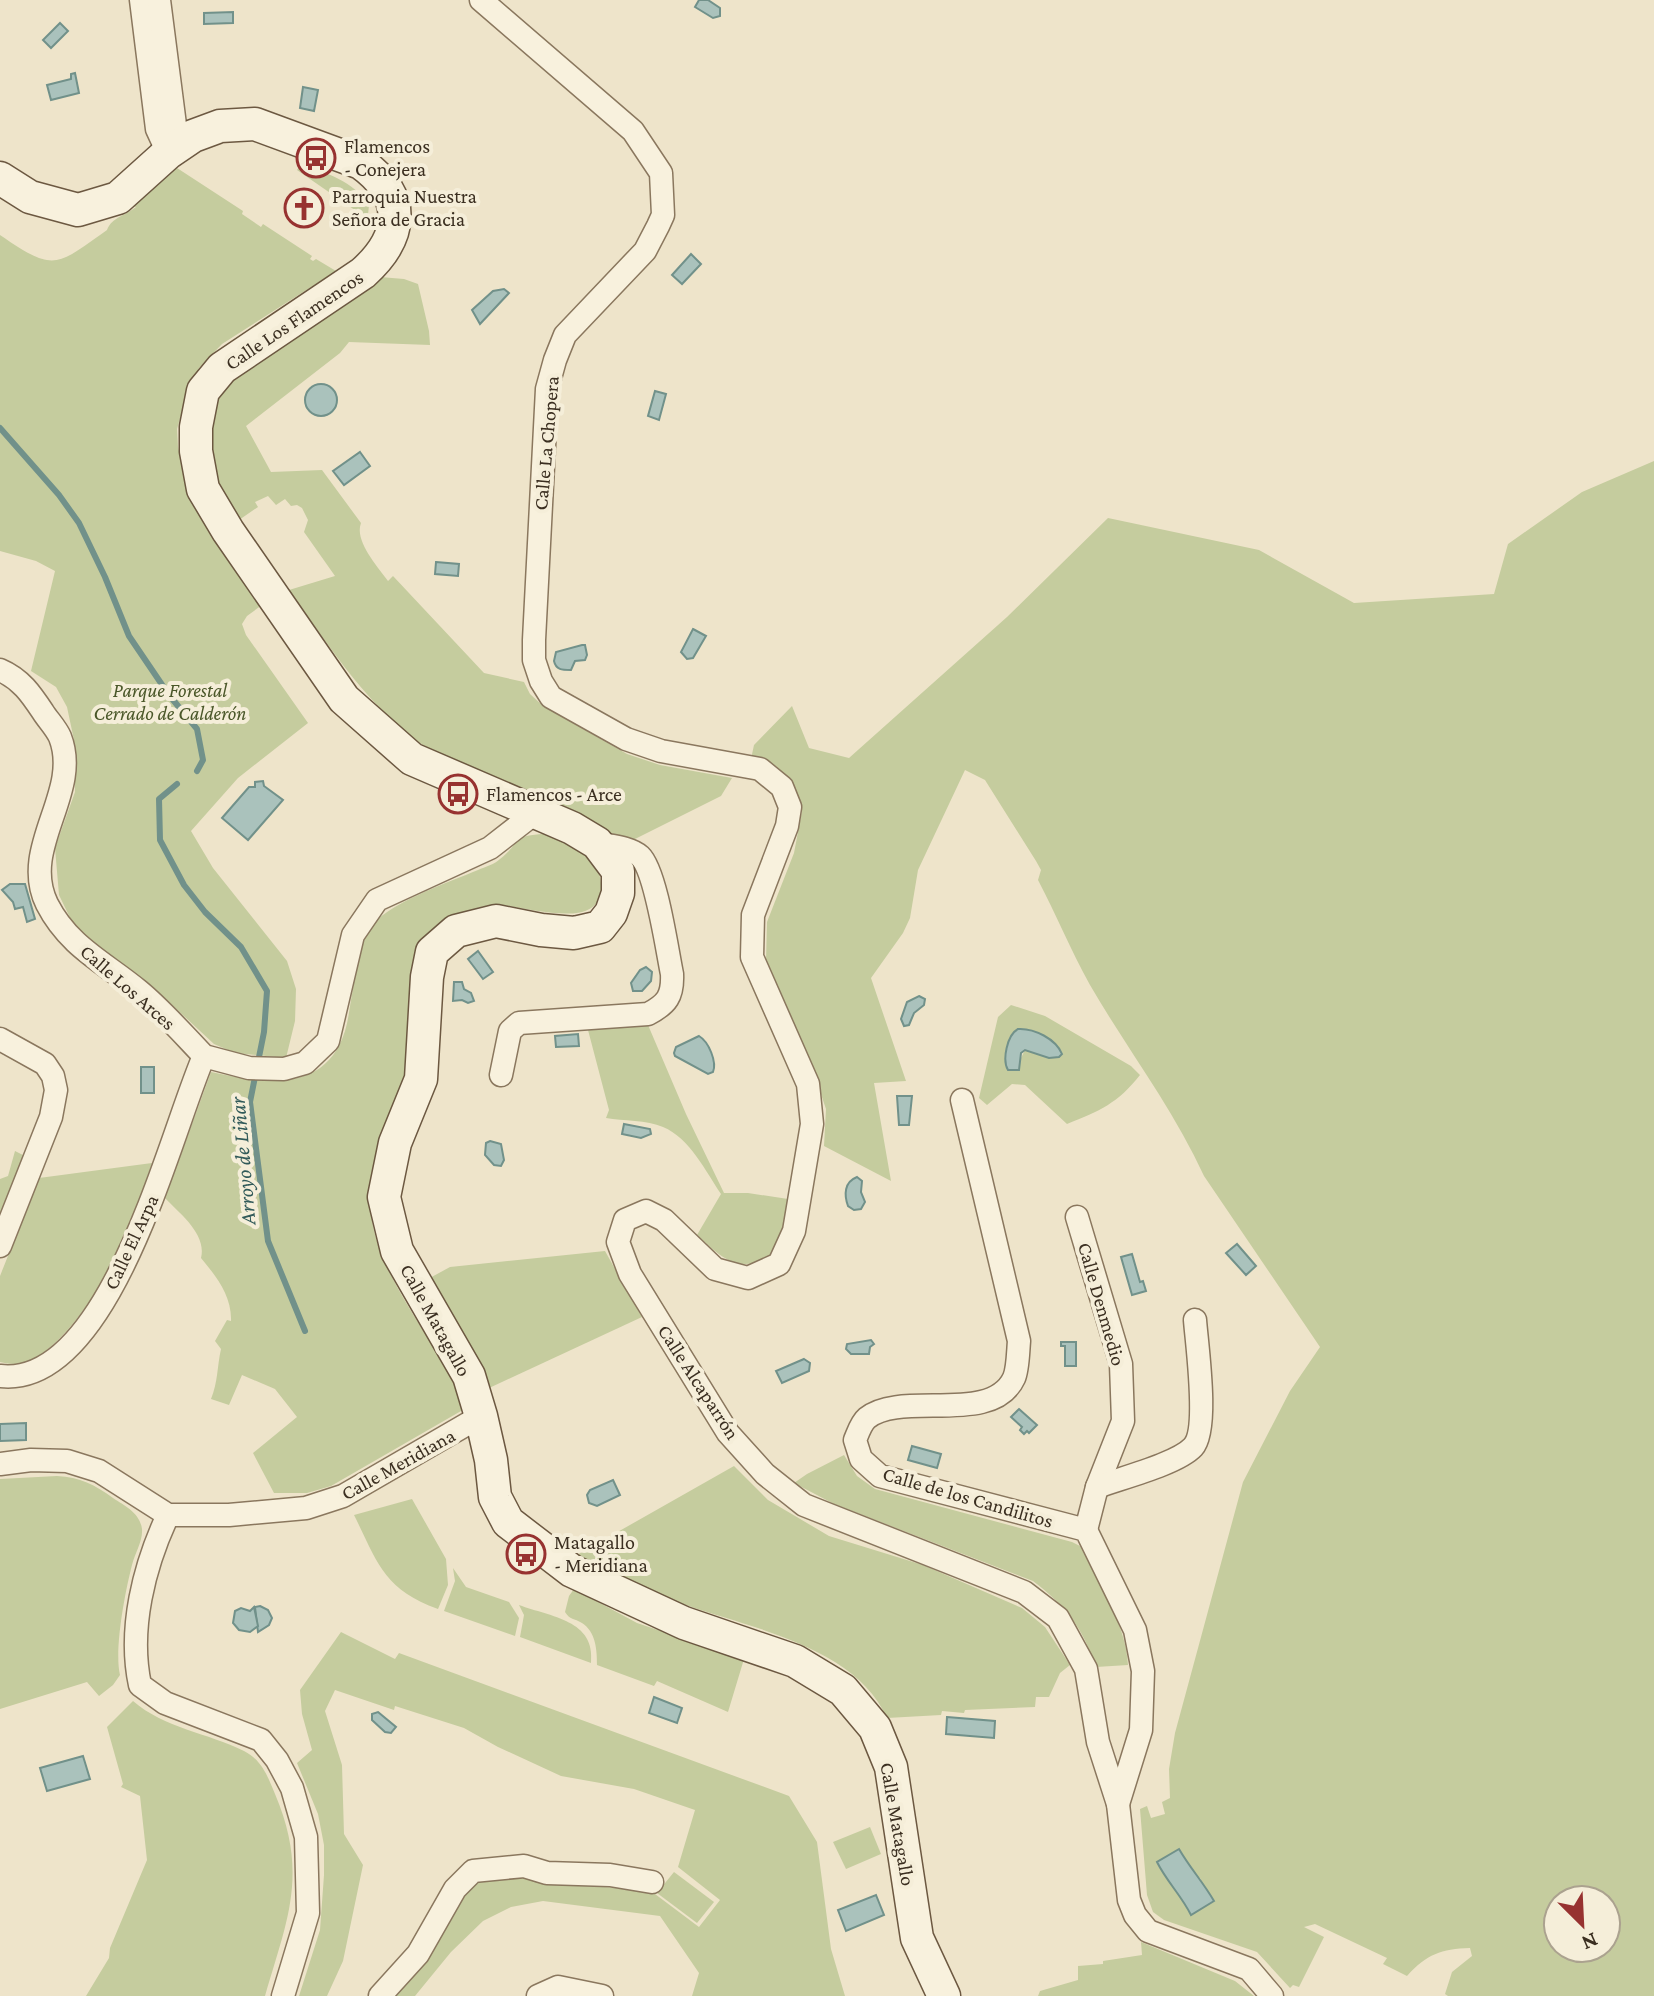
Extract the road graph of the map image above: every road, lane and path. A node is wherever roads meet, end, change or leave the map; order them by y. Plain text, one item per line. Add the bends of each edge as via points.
1 (141, 0) edge
2 (159, 0) edge
3 (481, 0) edge
4 (168, 153) junction
5 (0, 178) edge
6 (0, 670) edge
7 (782, 787) joint
8 (535, 813) junction
9 (597, 843) junction
10 (0, 1039) edge
11 (210, 1058) junction
12 (501, 1075) dead end
13 (962, 1100) dead end
14 (1077, 1217) dead end
15 (0, 1246) edge
16 (1195, 1320) dead end
17 (0, 1376) edge
18 (481, 1416) junction
19 (0, 1464) edge
20 (1097, 1487) junction
21 (168, 1515) junction
22 (1086, 1530) junction
23 (1118, 1804) junction
24 (652, 1882) dead end
25 (283, 1996) edge
26 (380, 1996) edge
27 (538, 1996) edge
28 (602, 1996) edge
29 (944, 1996) edge
30 (1272, 1996) edge

1 - 4 street via 157,129
2 - 4 street via 175,125
3 - 7 street, Calle La Chopera via 633,131 661,173 663,194 663,215 645,251 565,335 547,389 534,660 541,681 551,697 626,739 661,751 760,769
4 - 5 street, Calle Los Flamencos via 118,198 78,210 30,197
4 - 8 street, Calle Los Flamencos via 220,126 255,124 361,163 391,195 397,222 379,259 222,368 203,391 196,427 203,489 344,699 412,759
6 - 11 street, Calle Los Arces via 23,684 59,736 65,758 61,792 42,844 46,902 81,950 140,992
7 - 23 street, Calle Alcaparrón via 790,807 787,826 750,936 752,957 808,1084 812,1124 794,1231 779,1264 748,1278 715,1269 664,1220 646,1211 625,1220 618,1242 630,1274 728,1433 781,1488 804,1505 1024,1592 1058,1618 1086,1669 1098,1742
8 - 9 street, Calle Los Flamencos
8 - 11 street via 490,848 377,900 353,935 328,1041 305,1063 284,1069 249,1068
9 - 12 street via 640,856 652,877 673,990 665,1005 648,1014 519,1023 510,1031
9 - 18 street, Calle Matagallo via 618,871 618,893 600,927 574,933 496,921 456,931 432,952 421,1079 395,1143 384,1197 397,1251 469,1376
10 - 15 street via 45,1064 56,1090 51,1117
11 - 17 street, Calle El Arpa via 113,1286 91,1320 41,1369 15,1378
13 - 22 street, Calle de los Candilitos via 1019,1341 1014,1378 1001,1393 980,1403 881,1410 864,1419 855,1440 861,1459 880,1476
14 - 20 street, Calle Denmedio via 1121,1364 1123,1421
16 - 20 street via 1202,1428 1194,1446 1176,1459
18 - 21 street, Calle Meridiana via 343,1496 306,1508
18 - 29 street, Calle Matagallo via 495,1497 508,1522 572,1571 684,1623 795,1661 843,1690 875,1728 894,1780 917,1938
19 - 21 street via 67,1461 99,1471
20 - 22 street, Calle Denmedio
21 - 25 street via 143,1580 134,1658 140,1685 165,1703 261,1740 292,1788 306,1837 308,1913
22 - 23 street via 1135,1630 1143,1671 1141,1730
23 - 30 street, Calle Alcaparrón via 1135,1915 1148,1931 1249,1969
24 - 26 street via 547,1873 524,1866 473,1871 455,1889 418,1954
27 - 28 street via 558,1987

